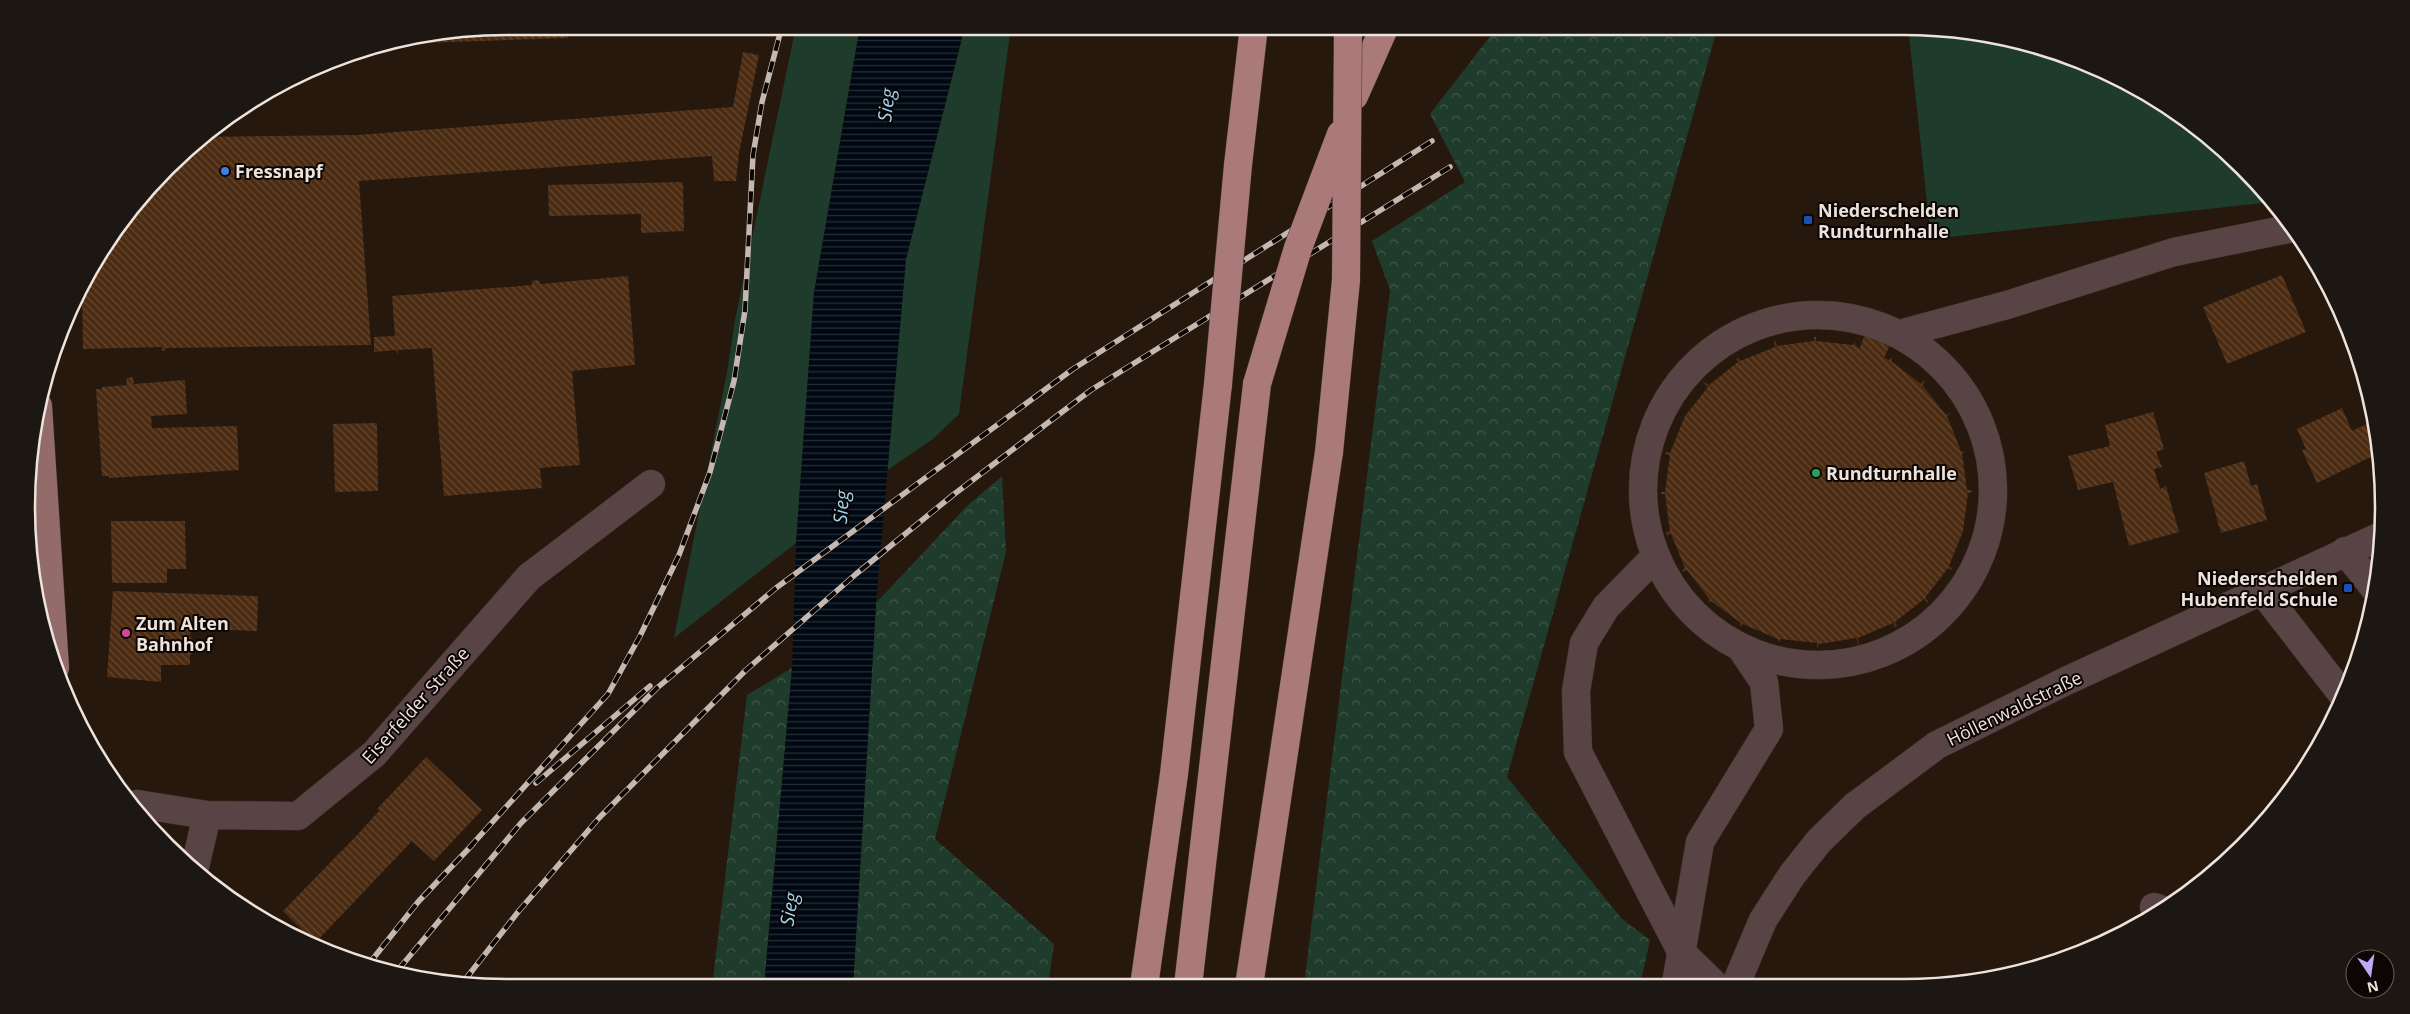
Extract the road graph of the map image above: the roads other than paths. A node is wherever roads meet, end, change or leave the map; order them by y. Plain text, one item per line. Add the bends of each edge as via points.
1 (1253, 35) edge
2 (1348, 35) edge
3 (1381, 35) edge
4 (2284, 230) edge
5 (1907, 332) junction
6 (1258, 384) junction
7 (40, 438) edge
8 (651, 484) dead end
9 (2374, 539) edge
10 (2345, 551) junction
11 (1654, 558) junction
12 (2369, 581) edge
13 (2262, 591) junction
14 (53, 635) edge
15 (1743, 651) junction
16 (2338, 689) edge
17 (1174, 774) junction
18 (141, 805) edge
19 (207, 815) junction
20 (196, 862) edge
21 (1682, 953) junction
22 (1145, 979) edge
23 (1189, 979) edge
24 (1250, 979) edge
25 (1677, 979) edge
26 (1709, 979) edge
27 (1738, 979) edge

1 - 17 highway, bridge
2 - 24 highway, bridge via 1346,280 1330,452
3 - 6 highway, bridge via 1354,96 1298,248
4 - 5 street via 2174,252 2007,305
5 - 11 street via 1844,314 1784,315 1728,337 1683,383 1659,419 1647,456 1644,511
5 - 15 street via 1954,375 1985,431 1994,512 1980,560 1931,624 1900,644 1843,665 1791,667
6 - 17 highway
6 - 23 highway
7 - 14 main road
8 - 19 street, Eiserfelder Straße via 529,577 374,754 298,816
9 - 10 street, Höllenwaldstraße
10 - 12 street
10 - 13 street, Höllenwaldstraße
11 - 15 street via 1672,591 1699,622
11 - 21 street via 1606,607 1584,643 1576,691 1578,752
13 - 16 street
13 - 27 street, Höllenwaldstraße via 2066,681 1937,745 1870,795 1819,841 1763,920
15 - 21 street via 1764,682 1769,729 1700,842
17 - 22 highway
18 - 19 street, Eiserfelder Straße
19 - 20 street
21 - 25 street
21 - 26 street

